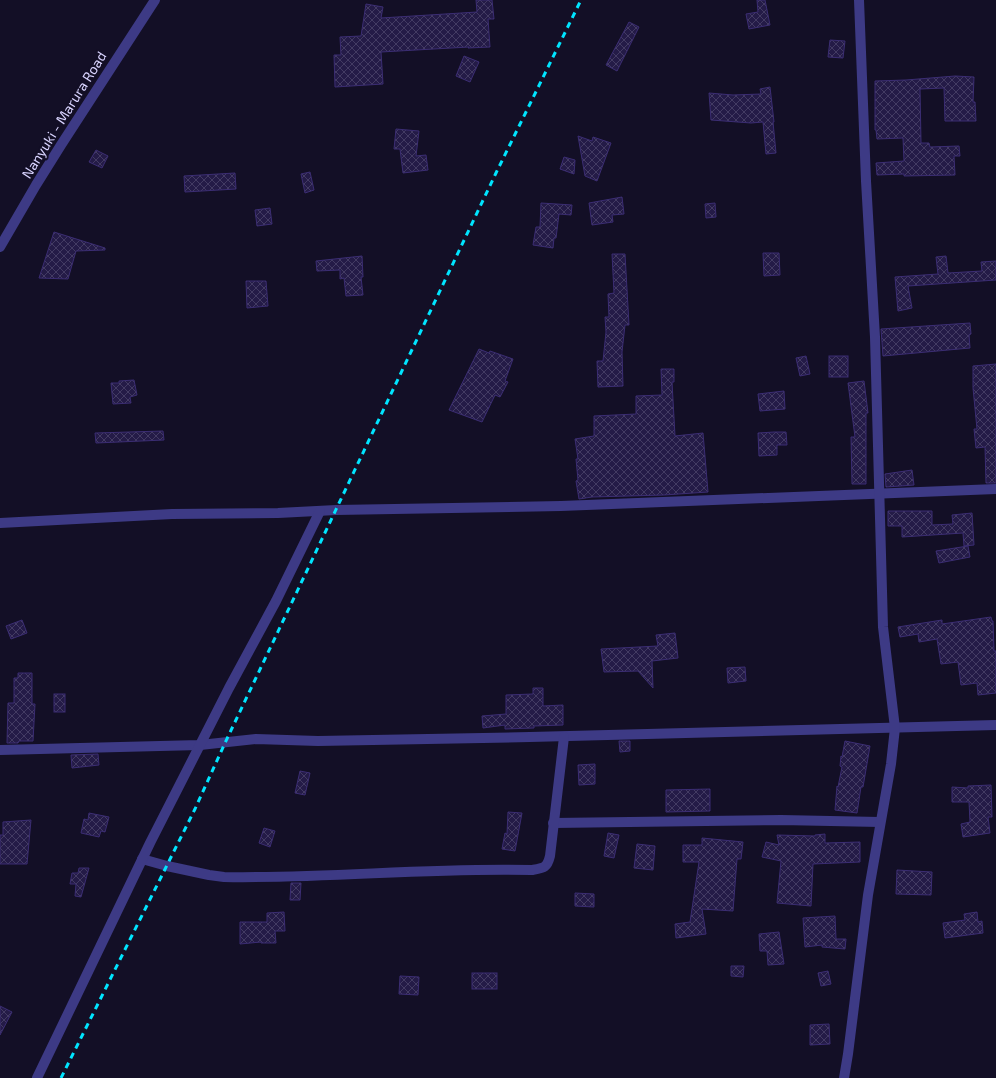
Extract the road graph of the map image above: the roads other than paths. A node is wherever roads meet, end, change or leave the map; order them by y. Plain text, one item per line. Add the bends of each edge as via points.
1 (155, 0) edge
2 (859, 0) edge
3 (0, 247) edge
4 (996, 489) edge
5 (878, 493) junction
6 (320, 511) junction
7 (0, 523) edge
8 (996, 725) edge
9 (895, 728) junction
10 (564, 737) junction
11 (200, 745) junction
12 (0, 750) edge
13 (880, 822) junction
14 (553, 823) junction
15 (142, 859) junction
16 (37, 1078) edge
17 (844, 1078) edge

1 - 3 street, Nanyuki - Marura Road via 48,165
2 - 5 street via 875,337
4 - 5 street
5 - 6 street via 561,506
5 - 9 street via 882,627
6 - 7 street via 172,514
6 - 11 street
8 - 9 street
9 - 10 street
9 - 13 street
10 - 11 street via 318,741 256,739
10 - 14 street
11 - 12 street
11 - 15 street
13 - 14 street via 781,820
13 - 17 street
14 - 15 street via 548,864 532,870 224,877
15 - 16 street

